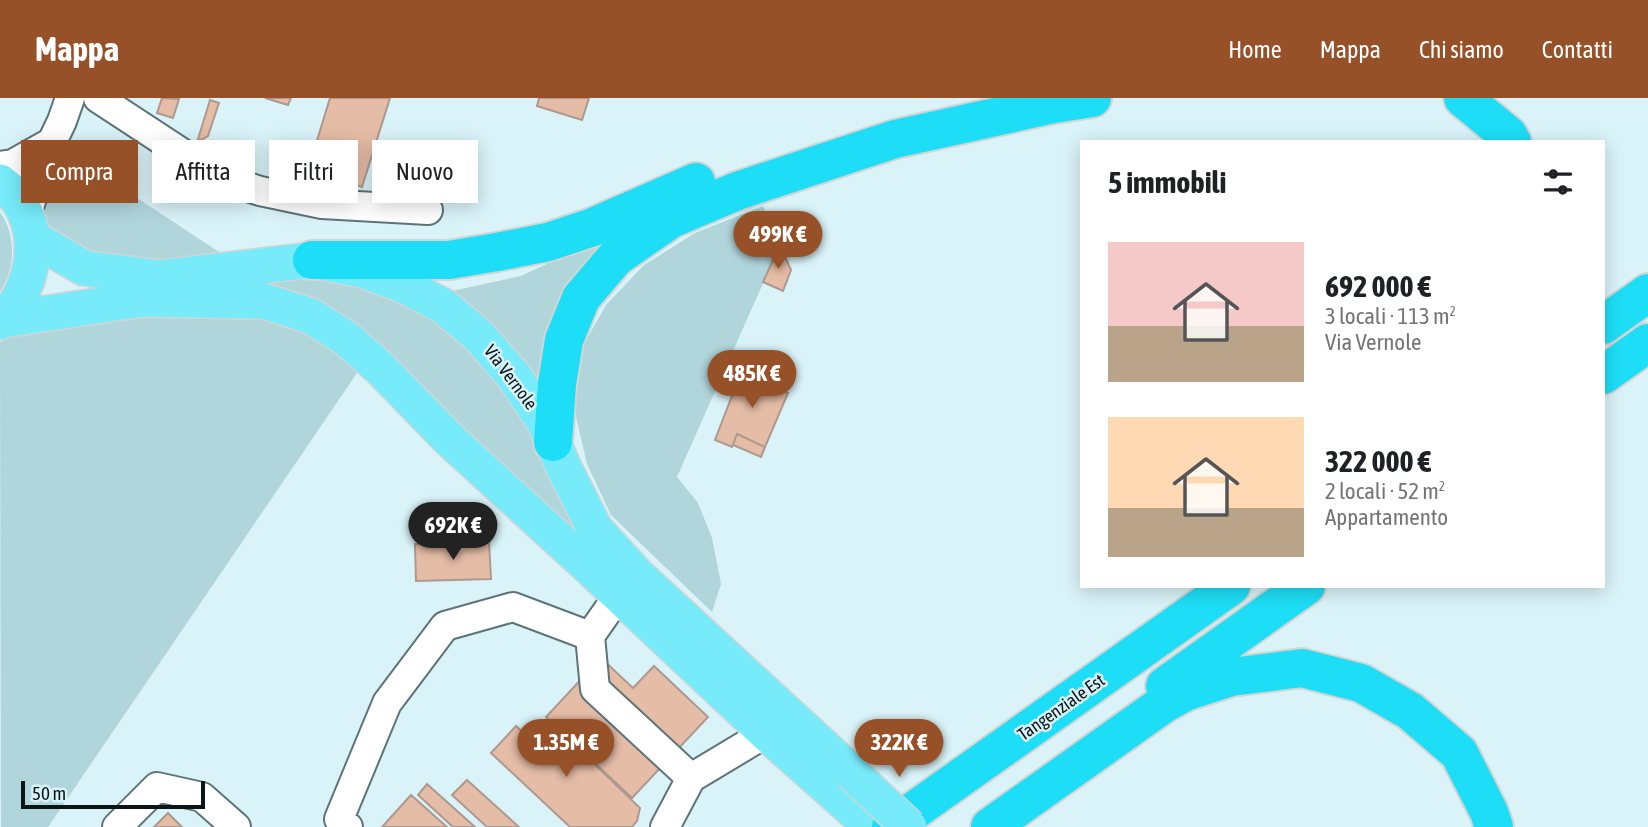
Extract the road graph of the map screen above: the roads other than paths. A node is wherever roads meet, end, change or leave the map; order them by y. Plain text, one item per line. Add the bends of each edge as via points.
1 (70, 98) edge
2 (98, 98) edge
3 (969, 98) edge
4 (1092, 98) edge
5 (1463, 98) edge
6 (53, 140) edge
7 (1511, 140) edge
8 (21, 159) edge
9 (0, 166) edge
10 (0, 182) edge
11 (35, 203) edge
12 (428, 210) dead end
13 (29, 227) junction
14 (312, 260) junction
15 (1648, 293) edge
16 (1, 321) edge
17 (1605, 324) edge
18 (1648, 344) edge
19 (1605, 374) edge
20 (554, 442) junction
21 (1228, 588) edge
22 (1303, 588) edge
23 (618, 596) junction
24 (590, 636) junction
25 (766, 733) junction
26 (691, 778) junction
27 (841, 780) junction
28 (341, 824) edge
29 (117, 827) edge
30 (236, 827) edge
31 (665, 827) edge
32 (872, 827) edge
33 (891, 827) edge
34 (909, 827) edge
35 (971, 827) edge
36 (990, 827) edge
37 (1494, 827) edge

1 - 6 street
2 - 12 street via 220,178 322,204
3 - 14 highway via 801,142 548,242 449,260
4 - 20 highway via 895,139 737,191 671,219 616,257 581,298 564,340
5 - 7 highway
8 - 9 street
10 - 13 main road, Via Vernole
11 - 13 street
13 - 14 main road, Via Vernole via 84,268 159,278
13 - 16 main road via 32,268 22,297
14 - 20 main road, Via Vernole via 362,270 443,306 478,335 513,375
15 - 17 highway
16 - 23 main road via 143,299 262,301 311,316 380,368 449,439
18 - 19 highway
20 - 27 main road, Via Vernole via 596,529
21 - 33 highway, Tangenziale Est
22 - 35 highway
23 - 24 street
23 - 25 main road
24 - 26 street via 595,689
24 - 28 street via 513,607 445,626 387,703
25 - 26 street
25 - 27 main road
26 - 31 street
27 - 32 main road
27 - 34 main road, bridge
29 - 30 street via 157,787 202,797
36 - 37 highway via 1185,692 1231,677 1302,668 1361,683 1410,710 1459,753

